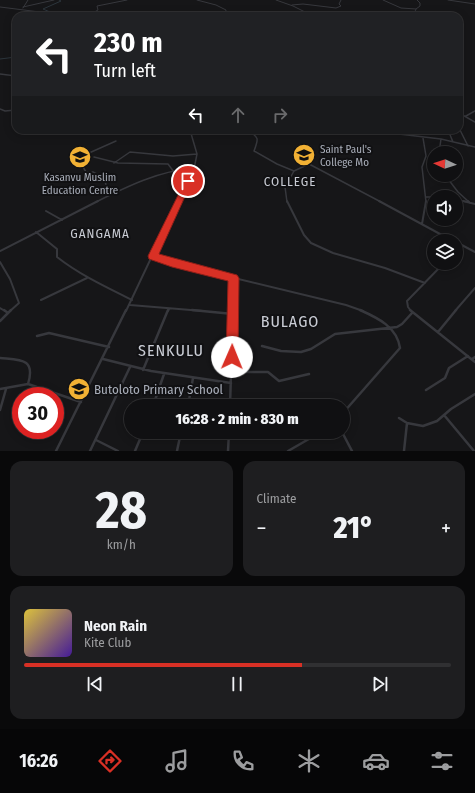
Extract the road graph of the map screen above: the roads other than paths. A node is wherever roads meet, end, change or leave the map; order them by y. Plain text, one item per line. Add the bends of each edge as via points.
1 (28, 0) edge
2 (54, 0) edge
3 (127, 0) edge
4 (197, 0) edge
5 (276, 0) edge
6 (341, 0) edge
7 (383, 0) edge
8 (417, 0) edge
9 (448, 0) edge
10 (475, 4) edge
11 (292, 5) junction
12 (0, 7) edge
13 (24, 8) junction
14 (416, 9) junction
15 (20, 10) junction
16 (37, 12) edge
17 (94, 12) edge
18 (226, 12) edge
19 (305, 12) edge
20 (414, 12) edge
21 (0, 74) edge
22 (12, 76) edge
23 (0, 109) edge
24 (12, 110) edge
25 (475, 111) edge
26 (464, 116) joint
27 (475, 122) edge
28 (191, 134) edge
29 (253, 134) edge
30 (398, 134) edge
31 (450, 134) edge
32 (462, 134) edge
33 (423, 138) junction
34 (441, 139) junction
35 (116, 141) dead end
36 (453, 142) junction
37 (440, 146) edge
38 (468, 146) junction
39 (475, 147) edge
40 (197, 154) junction
41 (94, 157) dead end
42 (114, 163) junction
43 (194, 169) junction
44 (294, 171) junction
45 (174, 172) junction
46 (450, 182) edge
47 (112, 194) junction
48 (426, 197) joint
49 (463, 202) edge
50 (470, 203) junction
51 (475, 204) edge
52 (46, 211) dead end
53 (62, 220) junction
54 (422, 224) junction
55 (36, 232) junction
56 (440, 234) edge
57 (463, 246) edge
58 (0, 251) edge
59 (475, 252) edge
60 (153, 256) junction
61 (0, 262) edge
62 (437, 270) edge
63 (87, 278) junction
64 (234, 278) junction
65 (425, 283) junction
66 (475, 288) edge
67 (41, 300) dead end
68 (132, 300) junction
69 (130, 305) junction
70 (0, 308) edge
71 (168, 309) junction
72 (8, 312) junction
73 (412, 313) junction
74 (233, 314) junction
75 (0, 321) edge
76 (391, 328) junction
77 (438, 332) junction
78 (37, 336) dead end
79 (262, 346) dead end
80 (109, 347) junction
81 (468, 356) junction
82 (475, 357) edge
83 (0, 358) edge
84 (103, 359) junction
85 (472, 359) junction
86 (475, 362) edge
87 (130, 367) junction
88 (143, 370) junction
89 (232, 372) junction
90 (164, 374) junction
91 (309, 374) dead end
92 (194, 377) junction
93 (231, 383) junction
94 (28, 384) junction
95 (6, 388) junction
96 (0, 389) edge
97 (426, 390) dead end
98 (475, 394) edge
99 (155, 399) edge
100 (189, 399) edge
101 (230, 399) edge
102 (81, 402) junction
103 (350, 405) edge
104 (0, 410) edge
105 (443, 415) junction
106 (399, 418) dead end
107 (407, 423) junction
108 (140, 439) edge
109 (180, 439) edge
110 (229, 439) edge
111 (309, 439) edge
112 (346, 439) edge
113 (95, 440) junction
114 (56, 451) edge
115 (90, 451) edge
116 (118, 451) edge
117 (135, 451) edge
118 (177, 451) edge
119 (228, 451) edge
120 (288, 451) edge
121 (352, 451) edge
122 (404, 451) edge
123 (474, 451) edge

1 - 13 street
2 - 13 street
3 - 17 street via 97,6 98,10
4 - 18 street via 216,5
5 - 11 street
6 - 11 street via 341,6 336,8
7 - 14 street via 401,8
8 - 14 street via 421,4
9 - 10 street
11 - 19 street
12 - 15 street
13 - 15 street
14 - 20 street
15 - 16 street
21 - 22 street
23 - 24 street
25 - 26 street
26 - 27 street
28 - 40 street
29 - 44 street via 258,141 254,149 256,152
30 - 33 street
31 - 36 street
32 - 38 street
33 - 34 street
33 - 48 street via 426,156 422,173
34 - 36 street
34 - 37 street
35 - 47 street via 89,153 83,167 86,172 93,172 104,178
36 - 38 street
38 - 39 street
40 - 42 street via 173,156 130,152
40 - 43 street
41 - 42 street
42 - 45 street via 166,164
43 - 45 street
43 - 60 street
44 - 54 street via 309,164
44 - 65 street via 286,187 287,202 311,243 333,253
45 - 47 street via 130,185
46 - 50 street
47 - 53 street
48 - 54 street
49 - 50 street
50 - 51 street
52 - 53 street
53 - 55 street
54 - 56 street
55 - 58 street
55 - 63 street via 58,249 56,256 59,259
57 - 59 street
60 - 64 street
60 - 68 street
61 - 72 street via 18,300 17,306
62 - 65 street
63 - 67 street
63 - 68 street
64 - 74 street
64 - 76 street via 350,306
65 - 73 street via 407,302
66 - 77 street
68 - 69 street
69 - 71 street
69 - 80 street
70 - 72 street
71 - 74 street
71 - 88 street
72 - 75 street
73 - 76 street via 402,324
73 - 77 street
74 - 89 street
76 - 79 street via 334,334 319,345 302,352 274,350
76 - 103 street via 399,339 400,348
77 - 81 street
78 - 80 street via 49,333
80 - 84 street
81 - 85 street
81 - 97 street via 449,368 445,378
82 - 85 street
83 - 94 street via 20,359 27,364 31,374
84 - 87 street
84 - 102 street
85 - 86 street
87 - 88 street
87 - 113 street
88 - 90 street
89 - 91 street via 268,372 279,380
89 - 93 street
90 - 92 street
90 - 99 street
92 - 93 street
92 - 100 street
93 - 101 street
94 - 95 street
94 - 102 street
95 - 96 street
95 - 104 street
98 - 105 street
102 - 114 street
105 - 107 street via 437,421 424,426
105 - 123 street
106 - 107 street
107 - 122 street
108 - 117 street
109 - 118 street
110 - 119 street
111 - 120 street
112 - 121 street
113 - 115 street
113 - 116 street

